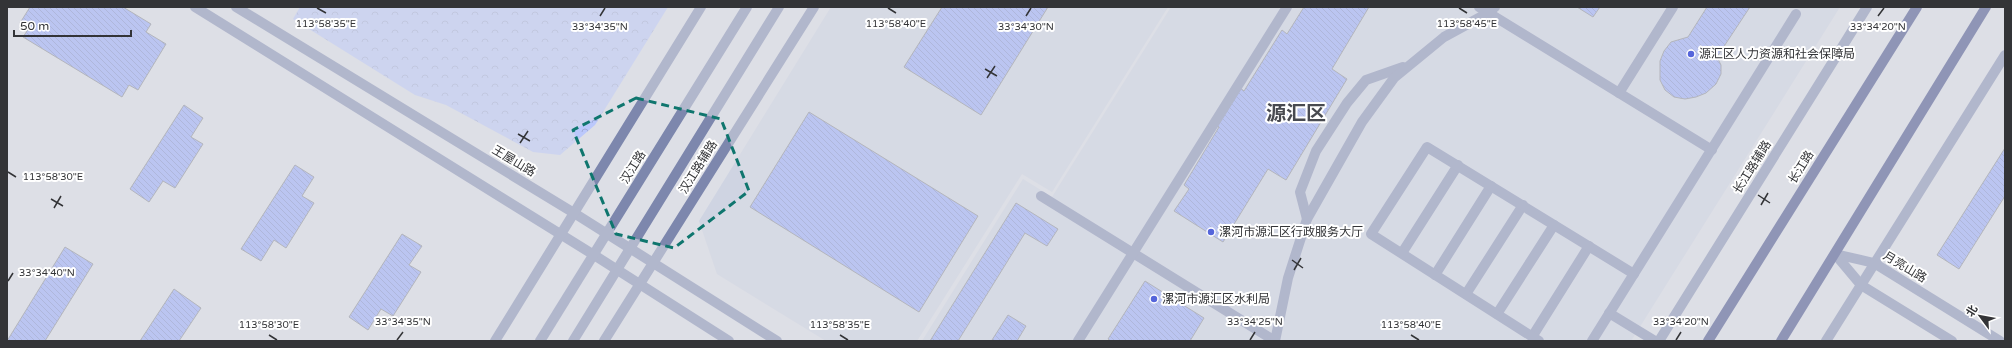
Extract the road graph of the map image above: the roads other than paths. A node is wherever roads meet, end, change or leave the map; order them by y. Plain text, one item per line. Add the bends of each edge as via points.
1 (196, 7) edge
2 (236, 7) edge
3 (702, 7) edge
4 (747, 7) edge
5 (779, 7) edge
6 (814, 7) edge
7 (1286, 7) edge
8 (1479, 7) edge
9 (1673, 7) edge
10 (1867, 7) edge
11 (1917, 7) edge
12 (1986, 7) edge
13 (1491, 10) edge
14 (1796, 14) dead end
15 (2005, 55) edge
16 (1411, 64) junction
17 (1619, 93) junction
18 (1712, 150) junction
19 (1458, 165) junction
20 (1491, 186) junction
21 (1041, 196) dead end
22 (1523, 205) junction
23 (574, 213) junction
24 (1307, 218) junction
25 (1554, 225) junction
26 (561, 234) junction
27 (607, 234) junction
28 (1589, 246) junction
29 (631, 249) junction
30 (1133, 253) junction
31 (1402, 253) junction
32 (1836, 254) junction
33 (594, 255) junction
34 (654, 263) junction
35 (1874, 263) junction
36 (618, 270) junction
37 (1634, 274) junction
38 (1435, 275) junction
39 (640, 284) junction
40 (1861, 285) junction
41 (1466, 294) junction
42 (1609, 313) junction
43 (1497, 314) junction
44 (1536, 339) edge
45 (495, 341) edge
46 (540, 341) edge
47 (573, 341) edge
48 (604, 341) edge
49 (729, 341) edge
50 (778, 341) edge
51 (1078, 341) edge
52 (1275, 341) edge
53 (1592, 341) edge
54 (1655, 341) edge
55 (1659, 341) edge
56 (1708, 341) edge
57 (1781, 341) edge
58 (1826, 341) edge
59 (1952, 341) edge
60 (2000, 341) edge

1 - 26 street
2 - 23 street, 王屋山路
3 - 23 street
4 - 27 street, 汉江路
5 - 29 street
6 - 34 street, 汉江路辅路
7 - 30 street
8 - 13 street
9 - 17 street
10 - 55 street, 长江路辅路
11 - 56 main road, 长江路
12 - 32 main road
13 - 16 street via 1444,37
13 - 17 street
14 - 18 street
15 - 35 street
16 - 24 street via 1394,78 1362,122
16 - 24 street via 1366,80 1346,103 1316,152 1300,192
17 - 18 street
18 - 37 street
19 - 20 street
19 - 31 street
19 - 31 street via 1427,147 1371,234
20 - 22 street
20 - 38 street
21 - 30 street
22 - 25 street
22 - 41 street
23 - 26 street
23 - 27 street, 王屋山路
24 - 52 street via 1288,278
25 - 28 street
25 - 43 street
26 - 33 street
26 - 45 street
27 - 29 street, 王屋山路
27 - 33 street, 汉江路
28 - 37 street
28 - 44 street
29 - 34 street, 王屋山路
29 - 36 street
30 - 51 street
30 - 52 street
31 - 38 street
32 - 35 street, 月亮山路
32 - 40 street
32 - 57 main road
33 - 36 street
33 - 46 street, 汉江路
34 - 39 street, 汉江路辅路
34 - 50 street, 王屋山路
35 - 40 street
35 - 60 street, 月亮山路
36 - 39 street
36 - 47 street
37 - 42 street
38 - 41 street
39 - 48 street, 汉江路辅路
39 - 49 street
40 - 58 street
40 - 59 street
41 - 43 street
42 - 53 street
42 - 54 street
43 - 44 street

